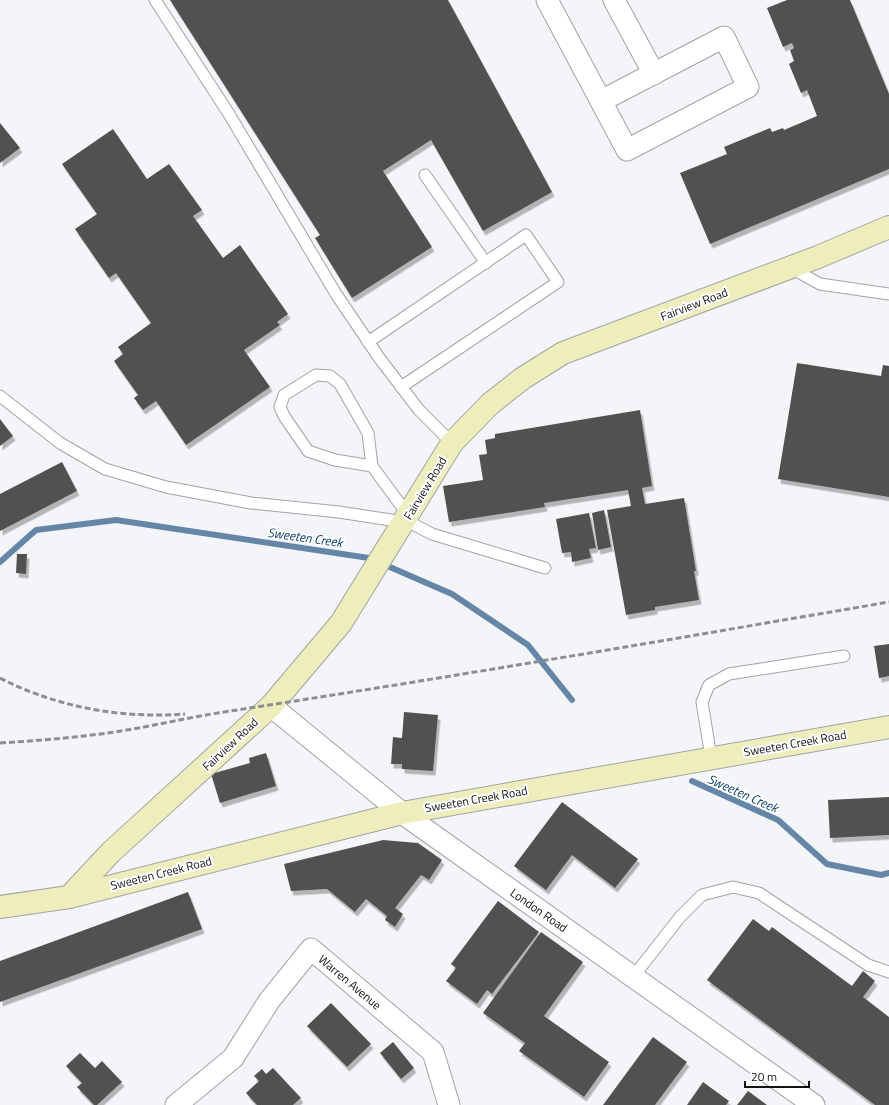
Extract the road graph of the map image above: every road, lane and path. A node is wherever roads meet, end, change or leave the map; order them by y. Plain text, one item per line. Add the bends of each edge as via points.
1 (155, 0) edge
2 (547, 0) edge
3 (614, 0) edge
4 (654, 74) junction
5 (601, 101) junction
6 (425, 175) dead end
7 (889, 227) edge
8 (486, 263) junction
9 (791, 267) junction
10 (889, 294) edge
11 (368, 342) junction
12 (401, 387) junction
13 (0, 396) edge
14 (452, 443) junction
15 (372, 466) junction
16 (406, 519) junction
17 (545, 568) dead end
18 (844, 656) dead end
19 (271, 706) junction
20 (889, 727) edge
21 (712, 757) junction
22 (402, 813) junction
23 (69, 897) junction
24 (0, 907) edge
25 (889, 972) edge
26 (633, 977) junction
27 (176, 1105) edge
28 (449, 1105) edge
29 (814, 1105) edge

1 - 11 lane via 229,114 336,294
2 - 5 street
3 - 4 street
4 - 5 street
4 - 5 street via 724,37 748,87 626,150
6 - 8 lane
7 - 9 main road, Fairview Road
8 - 11 lane
8 - 12 lane via 526,235 558,282
9 - 10 lane via 820,284
9 - 14 main road, Fairview Road via 563,354 523,378 490,404
11 - 12 lane
12 - 14 lane via 419,410
13 - 16 lane via 60,444 105,469 166,487 251,503
14 - 16 main road, Fairview Road
15 - 15 lane via 368,433 340,384 330,376 316,375 284,395 280,407 308,451 335,460
15 - 16 lane
16 - 17 lane via 432,534
16 - 19 main road, Fairview Road via 341,623
18 - 21 lane via 729,674 709,685 702,702
19 - 22 street, London Road
19 - 23 main road, Fairview Road via 111,852
20 - 21 main road, Sweeten Creek Road
21 - 22 main road, Sweeten Creek Road
22 - 23 main road, Sweeten Creek Road
22 - 26 street, London Road
23 - 24 main road, Sweeten Creek Road
25 - 26 lane via 868,965 759,893 733,887 702,895 680,917
26 - 29 street, London Road
27 - 28 street, Warren Avenue via 233,1058 269,1001 311,949 433,1052

